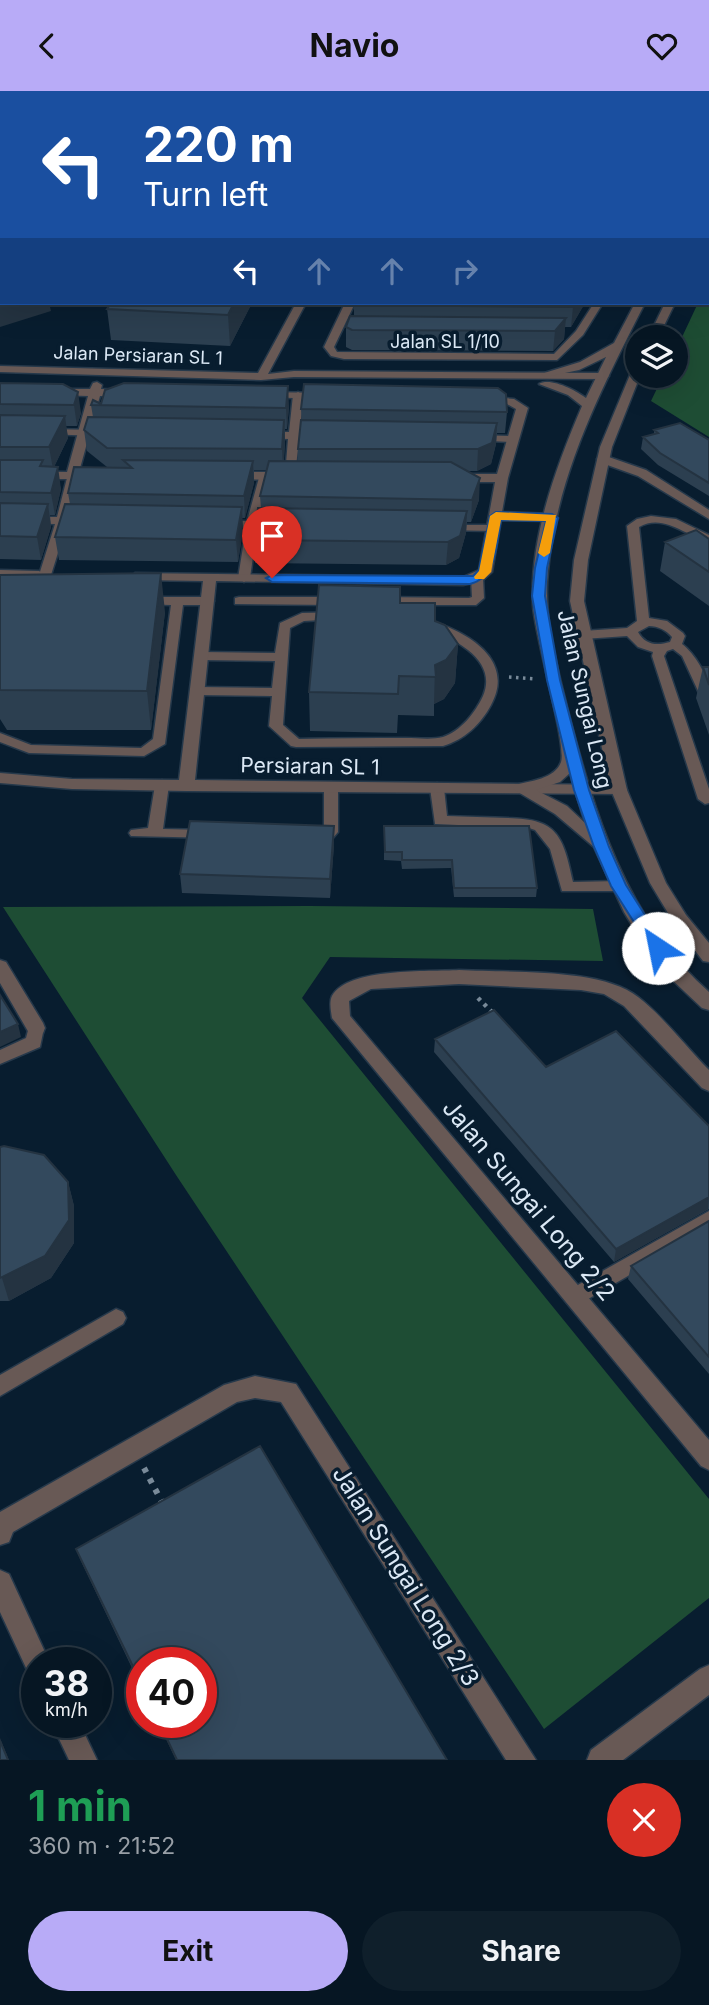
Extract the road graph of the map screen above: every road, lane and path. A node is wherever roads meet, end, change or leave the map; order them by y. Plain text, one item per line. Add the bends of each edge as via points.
1 (300, 305) edge
2 (349, 305) edge
3 (597, 305) edge
4 (639, 305) edge
5 (669, 305) edge
6 (659, 325) edge
7 (337, 330) junction
8 (351, 330) edge
9 (566, 333) edge
10 (580, 333) junction
11 (620, 344) junction
12 (0, 369) edge
13 (102, 371) junction
14 (261, 377) junction
15 (545, 379) junction
16 (602, 380) junction
17 (625, 380) edge
18 (626, 388) edge
19 (41, 392) edge
20 (95, 393) junction
21 (135, 393) edge
22 (256, 394) edge
23 (298, 395) junction
24 (341, 396) edge
25 (465, 399) edge
26 (588, 405) junction
27 (41, 432) edge
28 (82, 433) junction
29 (108, 433) edge
30 (254, 435) edge
31 (294, 435) junction
32 (335, 436) edge
33 (457, 438) edge
34 (512, 439) junction
35 (603, 459) junction
36 (0, 475) edge
37 (72, 476) junction
38 (113, 476) edge
39 (223, 476) edge
40 (264, 476) junction
41 (296, 476) joint
42 (449, 477) edge
43 (502, 478) junction
44 (709, 516) edge
45 (552, 518) junction
46 (0, 520) edge
47 (62, 521) junction
48 (89, 521) edge
49 (494, 522) junction
50 (211, 524) edge
51 (252, 524) junction
52 (292, 525) edge
53 (438, 527) edge
54 (709, 540) edge
55 (0, 574) edge
56 (52, 575) joint
57 (127, 576) edge
58 (210, 577) junction
59 (244, 578) junction
60 (470, 580) junction
61 (136, 601) edge
62 (177, 601) junction
63 (208, 601) junction
64 (239, 601) dead end
65 (349, 601) edge
66 (362, 601) edge
67 (643, 623) junction
68 (632, 636) junction
69 (584, 640) junction
70 (675, 645) junction
71 (661, 649) junction
72 (202, 656) junction
73 (281, 657) junction
74 (494, 676) junction
75 (553, 680) junction
76 (704, 690) edge
77 (198, 691) junction
78 (278, 692) junction
79 (0, 737) edge
80 (572, 751) junction
81 (0, 778) edge
82 (162, 785) junction
83 (186, 786) junction
84 (331, 787) junction
85 (437, 788) junction
86 (521, 789) junction
87 (581, 790) junction
88 (619, 790) junction
89 (705, 799) dead end
90 (136, 833) dead end
91 (155, 834) junction
92 (224, 835) edge
93 (307, 837) edge
94 (601, 847) junction
95 (619, 886) junction
96 (709, 956) edge
97 (0, 967) edge
98 (459, 977) junction
99 (709, 1003) edge
100 (499, 1020) edge
101 (36, 1028) joint
102 (0, 1057) edge
103 (709, 1083) edge
104 (709, 1219) edge
105 (576, 1296) junction
106 (116, 1318) dead end
107 (0, 1386) edge
108 (134, 1447) junction
109 (709, 1458) edge
110 (168, 1512) edge
111 (0, 1533) edge
112 (0, 1583) edge
113 (30, 1647) edge
114 (709, 1678) edge
115 (73, 1738) edge
116 (83, 1760) edge
117 (522, 1760) edge
118 (601, 1760) edge

1 - 14 street
2 - 7 lane
3 - 10 lane
4 - 11 street, Jalan Sungai Long
5 - 6 street
7 - 8 lane
7 - 10 lane, Jalan SL 1/10 via 330,347 344,356 557,357
9 - 10 lane
11 - 15 street via 587,366
11 - 16 street, Jalan Sungai Long
12 - 13 street, Jalan Persiaran SL 1
13 - 14 street, Jalan Persiaran SL 1
13 - 20 street
14 - 15 street, Jalan Persiaran SL 1 via 290,382
15 - 16 street
15 - 26 street
16 - 17 street
16 - 26 street, Jalan Sungai Long
18 - 35 street, Jalan Sungai Long
19 - 20 street
20 - 21 street
20 - 28 street
22 - 23 street
23 - 24 street
23 - 31 lane
25 - 34 street via 510,401 520,406
26 - 45 street, Jalan Sungai Long
27 - 28 lane
28 - 29 lane
28 - 37 street
30 - 31 lane
31 - 32 lane
31 - 41 lane
33 - 34 lane
34 - 43 street
35 - 44 street via 631,467
35 - 69 street, Jalan Sungai Long via 581,560 577,601
36 - 37 street
37 - 38 street
37 - 47 lane
39 - 40 street
40 - 41 street
40 - 51 lane
42 - 43 street
43 - 49 street
45 - 49 street
45 - 75 street, Jalan Sungai Long via 539,596
46 - 47 lane
47 - 48 lane
47 - 56 lane
49 - 53 lane
49 - 60 street via 485,572
50 - 51 lane
51 - 52 lane
51 - 59 lane
54 - 67 lane via 673,522 654,519 634,526
55 - 56 street
57 - 58 street
58 - 59 street
58 - 63 street
59 - 60 street
60 - 66 lane via 478,599 472,602
61 - 62 lane
62 - 63 lane
62 - 79 lane via 160,741 144,752 29,749
63 - 72 street
64 - 65 lane
67 - 68 lane via 635,627
67 - 70 lane via 673,628 679,636
68 - 69 lane
68 - 71 lane via 643,646
69 - 88 street, Jalan Sungai Long
70 - 71 lane
70 - 76 lane via 687,654
71 - 89 lane via 658,656
72 - 73 lane
72 - 77 street
73 - 74 lane via 284,626 302,617 415,618 455,633 486,660
73 - 78 lane
74 - 75 path
74 - 78 lane via 491,693 462,734 419,744 296,743 276,726
75 - 80 street, Jalan Sungai Long
77 - 78 lane
77 - 83 street
80 - 86 street via 570,766 562,774
80 - 87 street, Jalan Sungai Long
81 - 82 street, Persiaran SL 1
82 - 83 street, Persiaran SL 1
82 - 91 lane
83 - 84 street, Persiaran SL 1
84 - 85 street, Persiaran SL 1
84 - 93 lane via 331,832
85 - 86 street, Persiaran SL 1
85 - 95 lane via 440,821 540,825 552,835 567,887
86 - 87 street, Persiaran SL 1
86 - 94 street via 561,810
87 - 88 street, Persiaran SL 1
87 - 94 street, Jalan Sungai Long
88 - 96 street, Jalan Sungai Long via 658,883
90 - 91 lane
91 - 92 lane
94 - 95 street, Jalan Sungai Long
95 - 99 street, Jalan Sungai Long via 674,970
97 - 101 street
98 - 100 path
98 - 103 street via 608,988 631,1001
98 - 105 street, Jalan Sungai Long 2/2 via 369,982 340,999 341,1018
101 - 102 lane via 34,1042
104 - 105 lane
105 - 109 street, Jalan Sungai Long 2/2
106 - 107 lane
108 - 110 path
108 - 111 street via 3,1524
108 - 117 street, Jalan Sungai Long 2/3 via 232,1393 255,1387 288,1392
112 - 113 street
114 - 118 street
115 - 116 street

